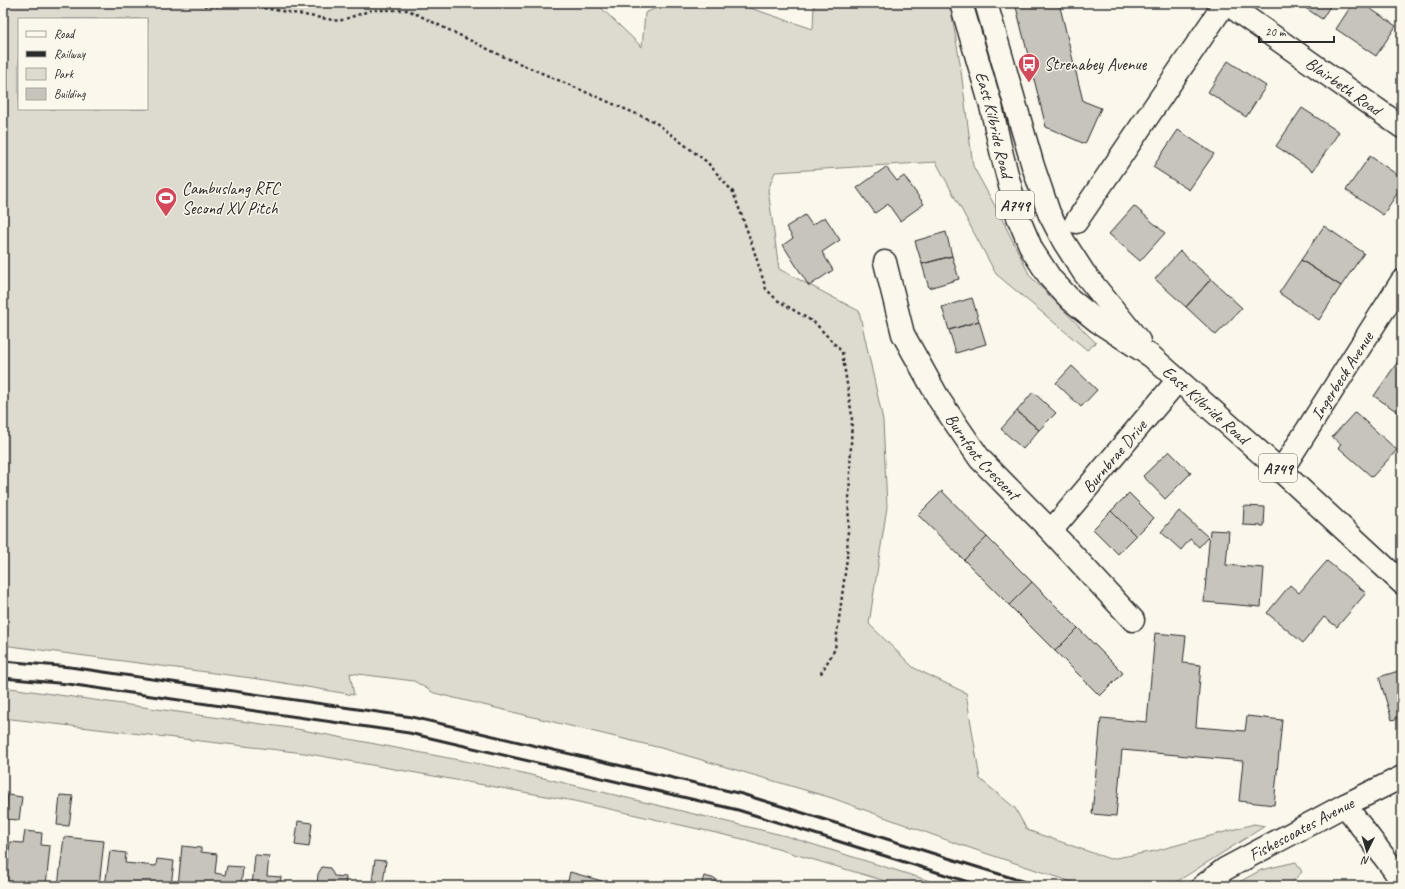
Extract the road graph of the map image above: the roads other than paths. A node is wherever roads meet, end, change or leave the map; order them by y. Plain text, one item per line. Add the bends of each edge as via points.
1 (961, 3) edge
2 (986, 3) edge
3 (1225, 3) edge
4 (1402, 127) edge
5 (1076, 222) dead end
6 (885, 262) dead end
7 (1402, 281) edge
8 (1151, 356) junction
9 (1178, 380) junction
10 (1282, 471) junction
11 (1051, 531) junction
12 (1402, 583) edge
13 (1133, 620) dead end
14 (1402, 778) edge
15 (1344, 805) junction
16 (1402, 883) edge
17 (1204, 886) edge

1 - 8 street, East Kilbride Road / A749 via 991,106 1018,217 1032,250 1051,279 1071,300
2 - 8 street, East Kilbride Road / A749 via 1049,213 1084,273
3 - 4 street, Blairbeth Road
3 - 5 street
6 - 11 street, Burnfoot Crescent via 903,334 940,401 980,458
7 - 10 street, Ingerbeck Avenue
8 - 9 street, East Kilbride Road / A749
9 - 10 street, East Kilbride Road / A749
9 - 11 street, Burnbrae Drive
10 - 12 street, East Kilbride Road / A749
11 - 13 street, Burnfoot Crescent
14 - 15 street, Fishescoates Avenue
15 - 16 street
15 - 17 street, Fishescoates Avenue via 1225,869

